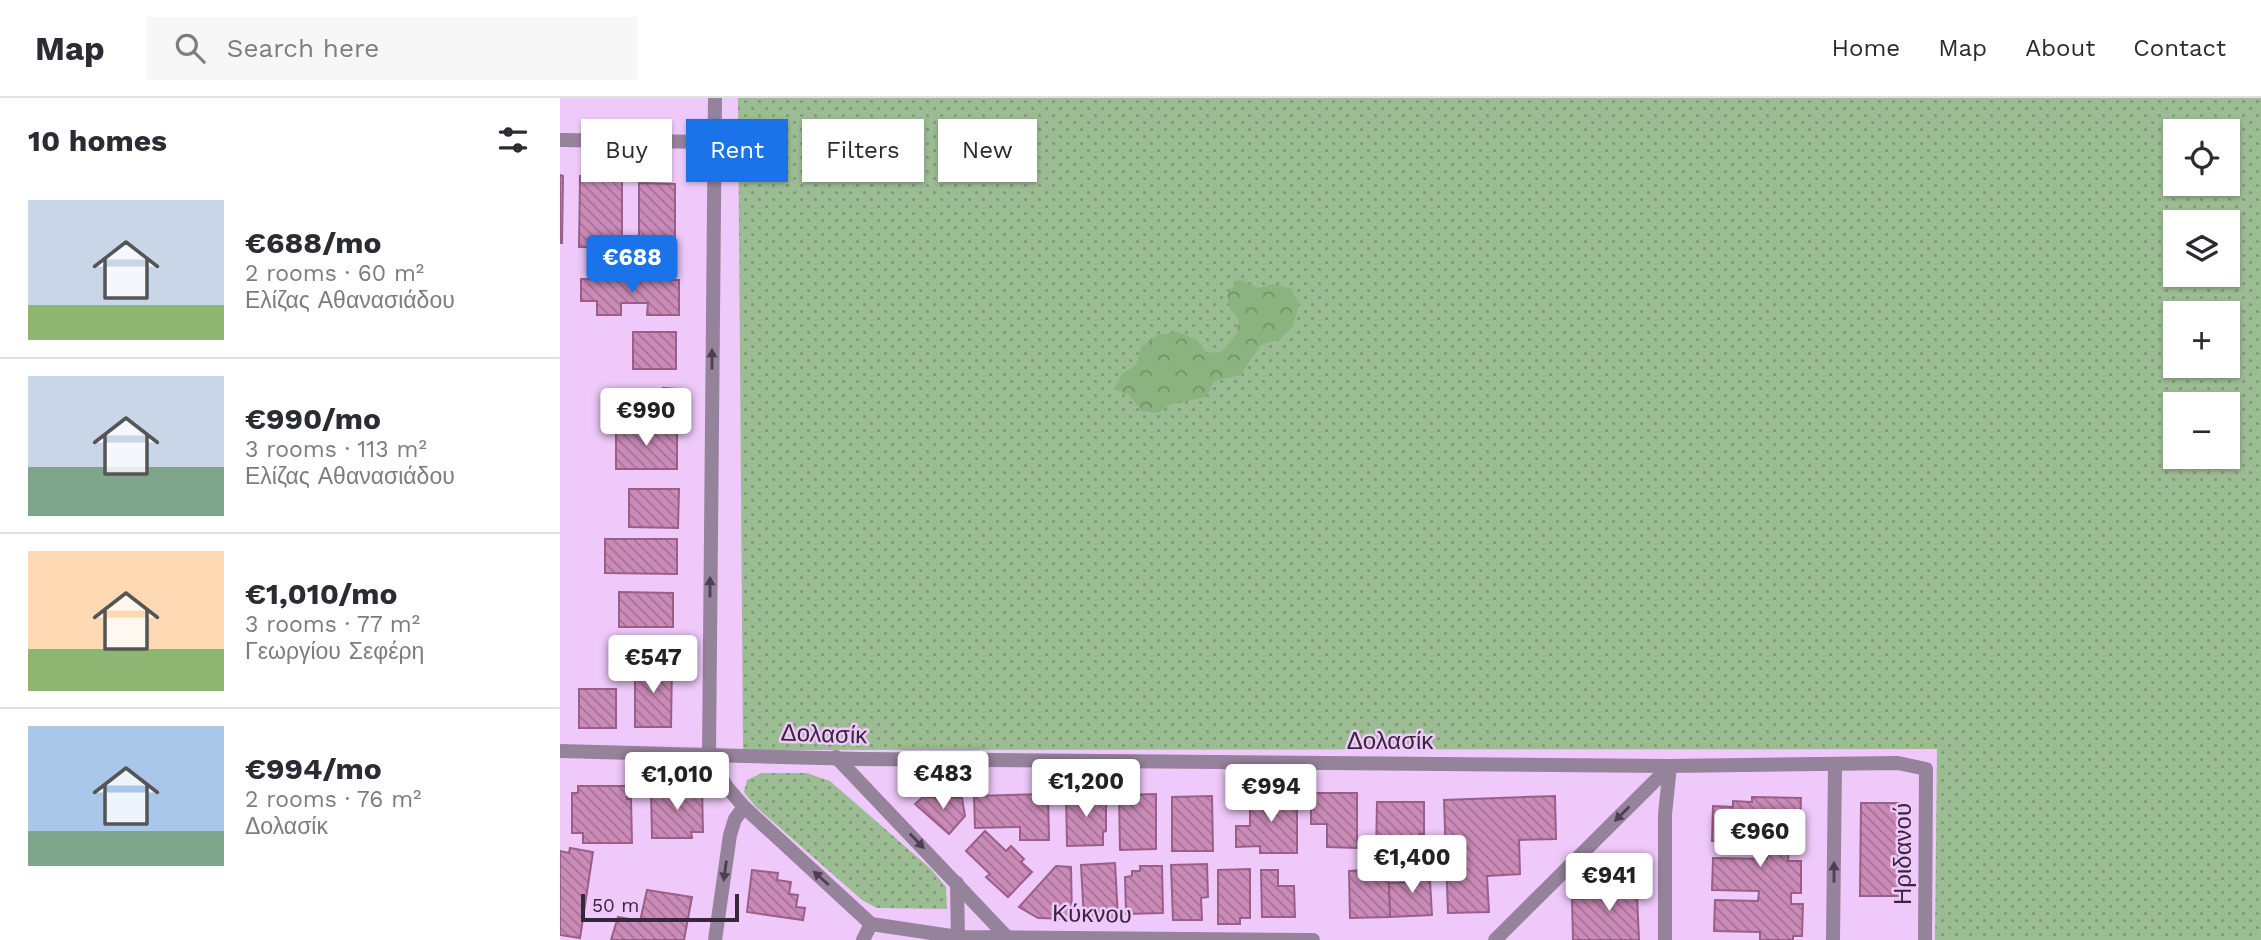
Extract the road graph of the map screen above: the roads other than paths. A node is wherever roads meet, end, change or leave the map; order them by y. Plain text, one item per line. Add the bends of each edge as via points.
1 (715, 98) edge
2 (715, 119) edge
3 (560, 139) edge
4 (686, 141) edge
5 (714, 182) edge
6 (560, 751) edge
7 (709, 753) junction
8 (836, 757) junction
9 (1835, 764) junction
10 (1670, 766) junction
11 (1926, 769) joint
12 (744, 807) junction
13 (957, 883) junction
14 (871, 924) junction
15 (1006, 936) junction
16 (958, 938) edge
17 (715, 940) edge
18 (863, 940) edge
19 (1313, 940) edge
20 (1495, 940) edge
21 (1665, 940) edge
22 (1833, 940) edge
23 (1925, 940) edge

1 - 2 street
3 - 4 street
7 -> 5 street
6 - 7 street, Δολασίκ
7 - 8 street, Δολασίκ
7 - 12 street via 726,786
8 - 10 street, Δολασίκ
8 -> 13 street
9 - 10 street, Δολασίκ
9 - 11 street, Δολασίκ via 1898,763
22 -> 9 street
10 -> 20 street
10 - 21 street via 1665,814
11 - 23 street, Ηριδανού
14 -> 12 street
12 -> 17 street via 730,835
13 - 15 street
13 - 16 street
14 - 16 street, Κύκνου
14 - 18 street
15 - 16 street, Κύκνου
15 - 19 street, Κύκνου

